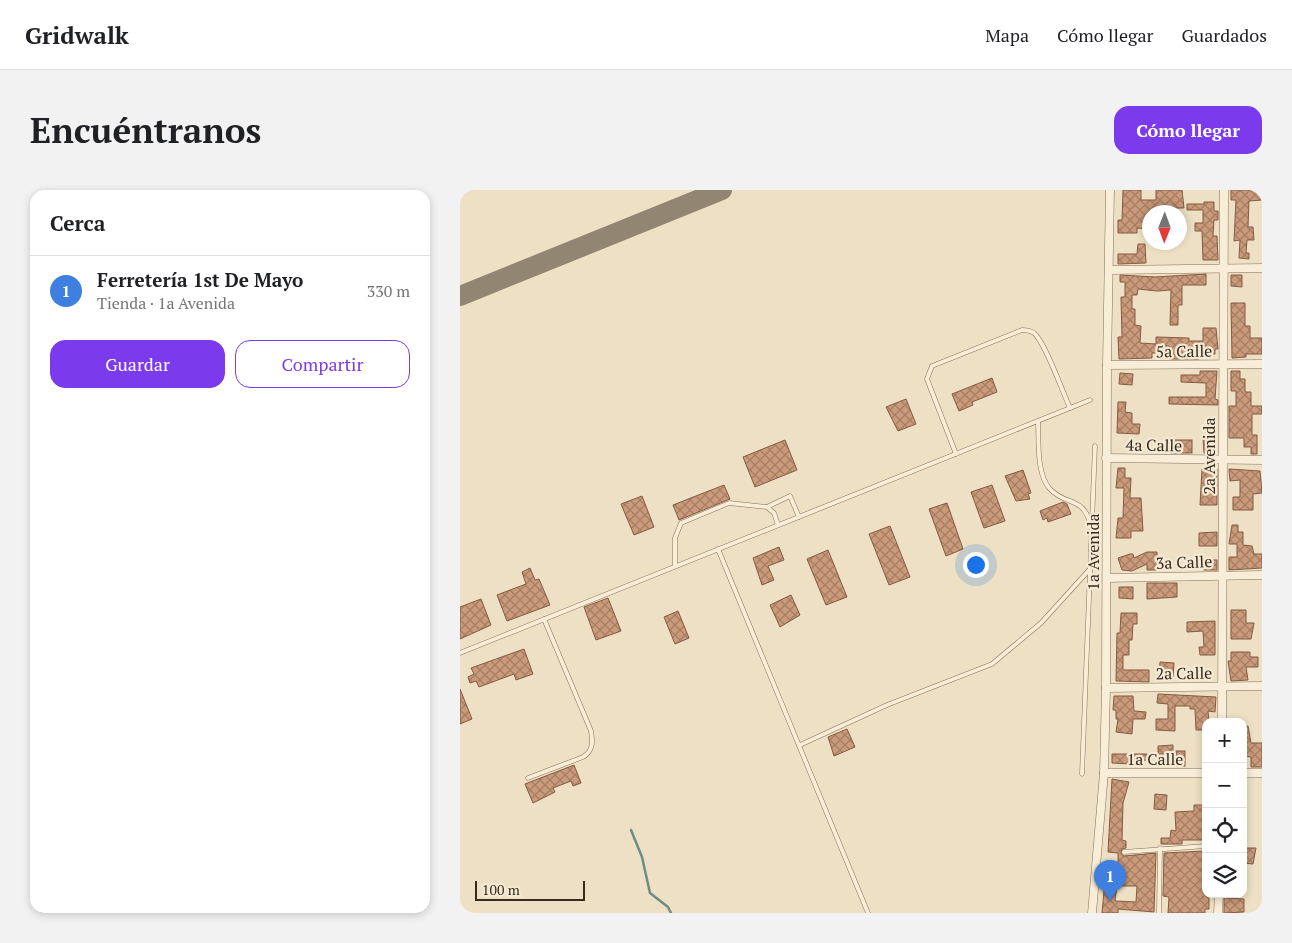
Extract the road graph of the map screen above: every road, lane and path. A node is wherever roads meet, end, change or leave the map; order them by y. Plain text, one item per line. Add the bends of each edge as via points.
1 (1110, 190) edge
2 (1224, 190) edge
3 (1225, 268) junction
4 (1262, 268) edge
5 (1109, 270) junction
6 (1225, 364) junction
7 (1262, 364) edge
8 (1107, 365) junction
9 (1090, 400) dead end
10 (1070, 408) junction
11 (1038, 421) junction
12 (1095, 446) dead end
13 (956, 454) junction
14 (1106, 458) junction
15 (1224, 460) junction
16 (1262, 460) edge
17 (767, 507) junction
18 (799, 517) junction
19 (778, 525) junction
20 (1092, 534) junction
21 (718, 549) junction
22 (675, 566) junction
23 (1090, 569) junction
24 (1224, 574) junction
25 (1262, 575) edge
26 (1107, 578) junction
27 (544, 619) junction
28 (460, 653) edge
29 (1223, 686) junction
30 (1262, 686) edge
31 (1106, 688) junction
32 (1222, 718) edge
33 (800, 745) junction
34 (1104, 773) junction
35 (1202, 773) edge
36 (1247, 773) edge
37 (1262, 773) edge
38 (1082, 774) dead end
39 (528, 778) dead end
40 (1202, 846) edge
41 (1160, 848) junction
42 (1124, 852) dead end
43 (1219, 898) edge
44 (868, 913) edge
45 (1092, 913) edge
46 (1159, 913) edge
47 (1218, 913) edge

1 - 5 street, 1a Avenida
2 - 3 street, 2a Avenida
3 - 4 street
3 - 5 street
3 - 6 street, 2a Avenida
5 - 8 street, 1a Avenida
6 - 7 street, 5a Calle
6 - 8 street, 5a Calle
6 - 15 street, 2a Avenida
8 - 14 street, 1a Avenida
9 - 10 lane
10 - 11 lane
10 - 13 lane via 1041,343 1034,333 1028,331 1022,330 932,366 927,379
11 - 13 lane
11 - 20 lane via 1046,482 1057,494 1081,506 1088,515
12 - 20 lane
13 - 18 lane
14 - 15 street, 4a Calle
14 - 26 street, 1a Avenida
15 - 16 street, 4a Calle
15 - 24 street, 2a Avenida
17 - 18 lane via 790,496
17 - 19 lane via 774,513
17 - 22 lane via 729,503 681,524 675,538
18 - 19 lane
19 - 21 lane
20 - 23 lane
21 - 22 lane
21 - 33 lane
22 - 27 lane
23 - 33 lane via 1041,624 992,664 887,705
23 - 38 lane
24 - 25 street, 3a Calle
24 - 26 street, 3a Calle
24 - 29 street, 2a Avenida
26 - 31 street, 1a Avenida
27 - 28 lane
27 - 39 lane via 591,732 592,742 588,754 583,757
29 - 30 street, 2a Calle
29 - 31 street, 2a Calle
29 - 32 street, 2a Avenida
31 - 34 street, 1a Avenida
33 - 44 lane
34 - 35 street, 1a Calle
34 - 45 street, 1a Avenida
36 - 37 street
40 - 41 lane
41 - 42 lane
41 - 46 lane
43 - 47 street

